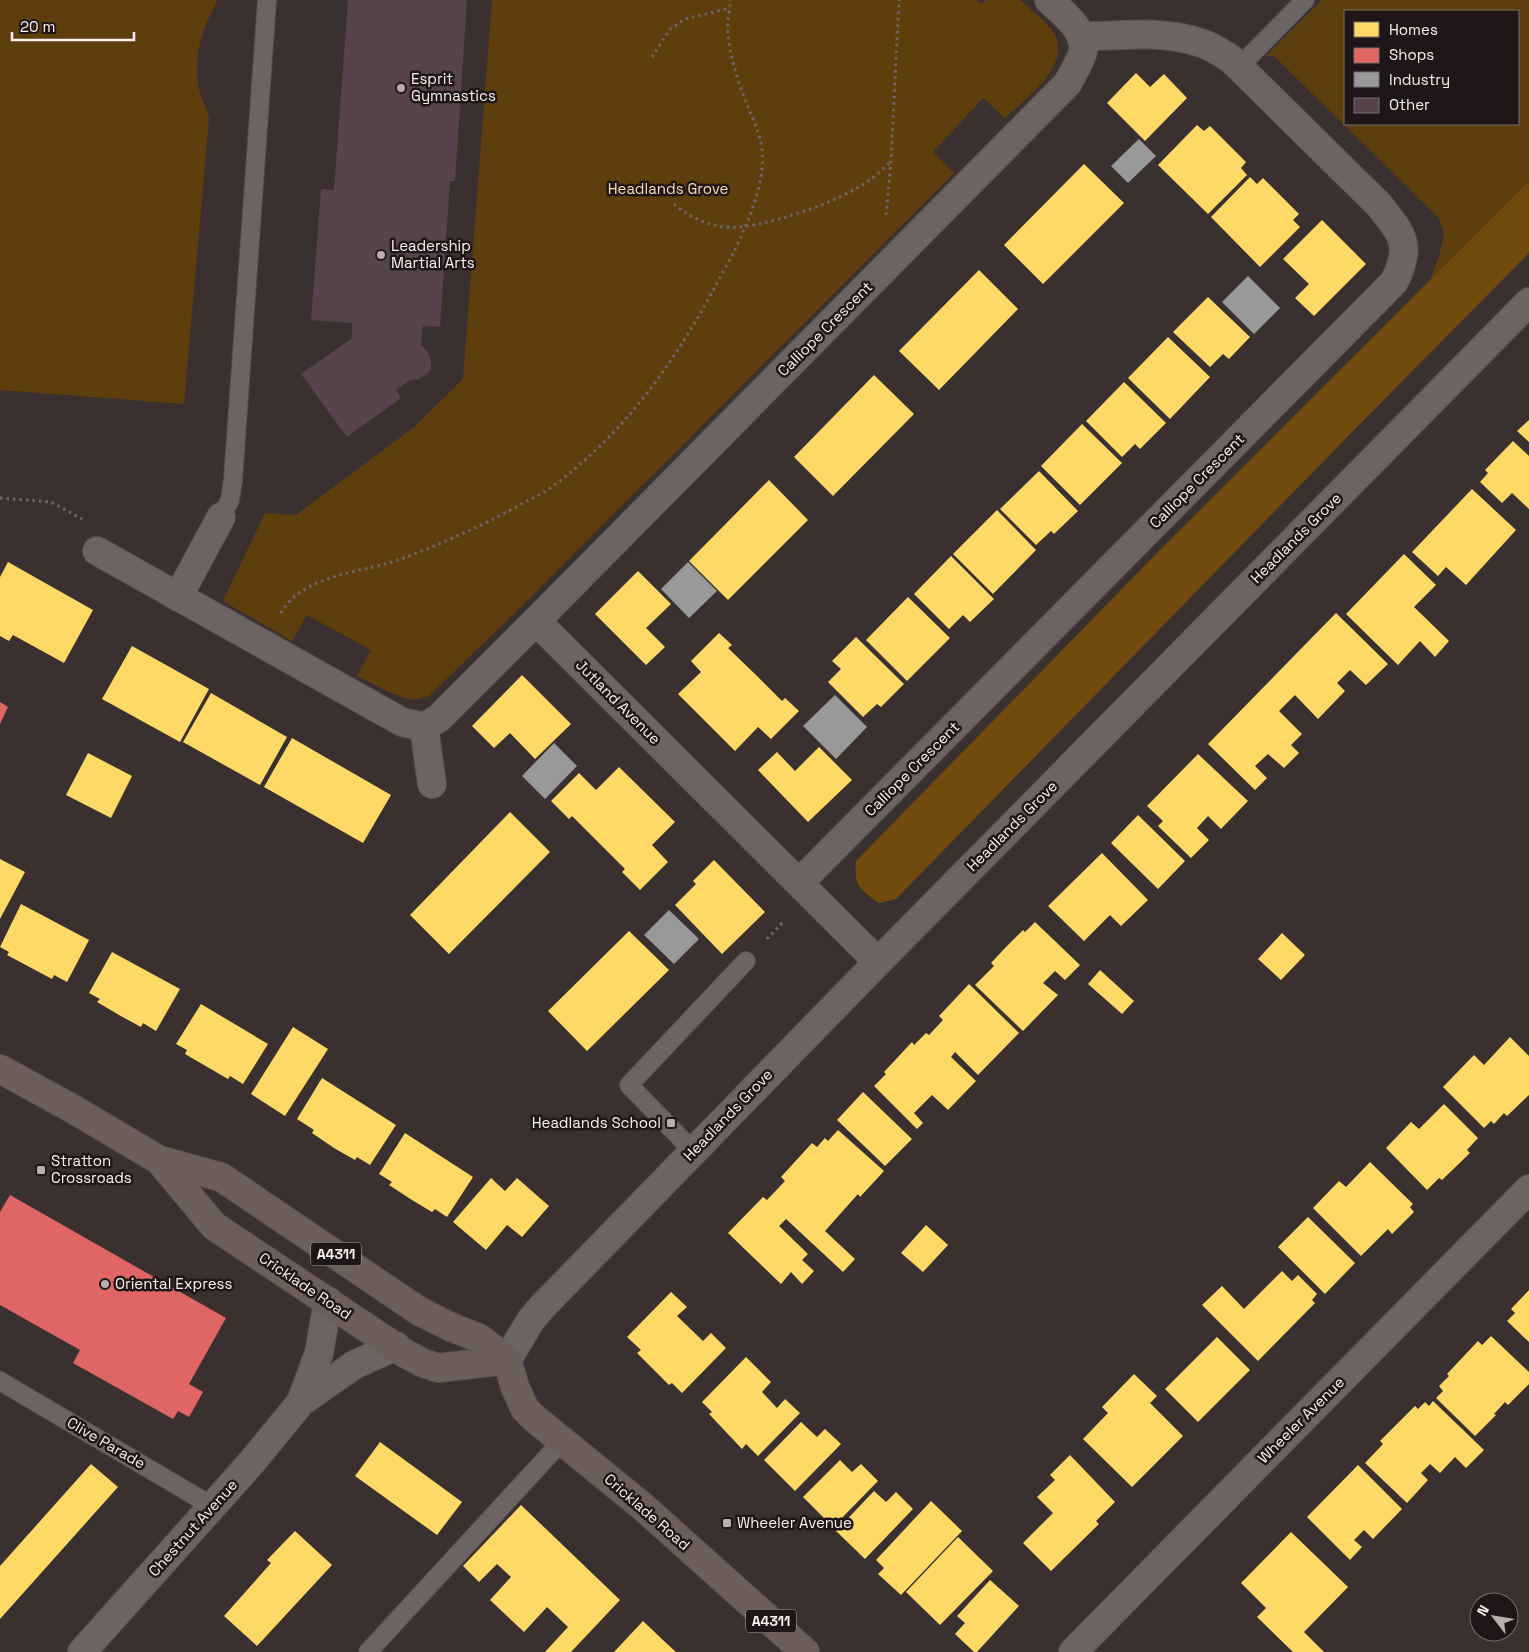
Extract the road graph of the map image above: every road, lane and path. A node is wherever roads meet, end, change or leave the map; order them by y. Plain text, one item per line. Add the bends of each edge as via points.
1 (267, 0) edge
2 (731, 0) edge
3 (899, 0) edge
4 (1049, 0) edge
5 (1305, 0) edge
6 (730, 8) junction
7 (1081, 37) junction
8 (652, 57) dead end
9 (1239, 67) junction
10 (891, 161) junction
11 (674, 204) dead end
12 (886, 217) dead end
13 (745, 226) junction
14 (1529, 302) edge
15 (0, 498) edge
16 (221, 517) joint
17 (97, 551) joint
18 (178, 597) junction
19 (536, 621) junction
20 (263, 644) junction
21 (424, 727) junction
22 (432, 784) dead end
23 (805, 888) junction
24 (746, 962) joint
25 (878, 962) junction
26 (0, 1069) edge
27 (693, 1151) junction
28 (159, 1160) junction
29 (1529, 1189) edge
30 (328, 1301) junction
31 (396, 1346) junction
32 (507, 1360) junction
33 (0, 1381) edge
34 (301, 1402) junction
35 (562, 1441) junction
36 (212, 1506) junction
37 (82, 1652) edge
38 (368, 1652) edge
39 (805, 1652) edge
40 (1073, 1652) edge

1 - 16 lane via 233,480 230,500
2 - 6 path
3 - 10 path
4 - 7 street
5 - 9 lane
6 - 8 path via 685,19 670,29
6 - 13 path via 728,34 733,59 763,150 760,185
7 - 9 street, Calliope Crescent via 1140,34 1180,38 1214,48
7 - 19 street, Calliope Crescent via 1083,51 1068,83
9 - 23 street, Calliope Crescent via 1378,204 1398,229 1404,252 1394,282
10 - 12 path
10 - 13 path via 870,180 841,196 802,212
11 - 13 path via 703,222 723,227
13 - 20 path via 671,362 596,452 551,487 487,523 391,563 319,582 298,594 284,607
14 - 25 street, Headlands Grove
15 - 17 path via 51,502 108,533
16 - 18 street
17 - 18 street
18 - 20 street
19 - 21 street via 439,718
19 - 23 street, Jutland Avenue
20 - 21 street via 402,722
21 - 22 street
23 - 24 path
23 - 25 street, Jutland Avenue
24 - 27 lane via 629,1085
25 - 27 street, Headlands Grove
26 - 28 main road, Cricklade Road / A4311
27 - 32 street, Headlands Grove via 542,1307
28 - 30 main road, Cricklade Road / A4311 via 214,1226
28 - 32 main road, Cricklade Road / A4311 via 221,1177 419,1311 479,1338
29 - 40 street, Wheeler Avenue
30 - 31 main road, Cricklade Road / A4311
30 - 34 street, Chestnut Avenue via 319,1353
31 - 32 main road, Cricklade Road / A4311 via 423,1363 438,1368
31 - 34 street, Chestnut Avenue via 354,1365
32 - 35 main road, Cricklade Road / A4311 via 526,1409
33 - 36 lane, Clive Parade
34 - 36 street, Chestnut Avenue
35 - 38 lane
35 - 39 main road, Cricklade Road / A4311 via 610,1479
36 - 37 street, Chestnut Avenue

